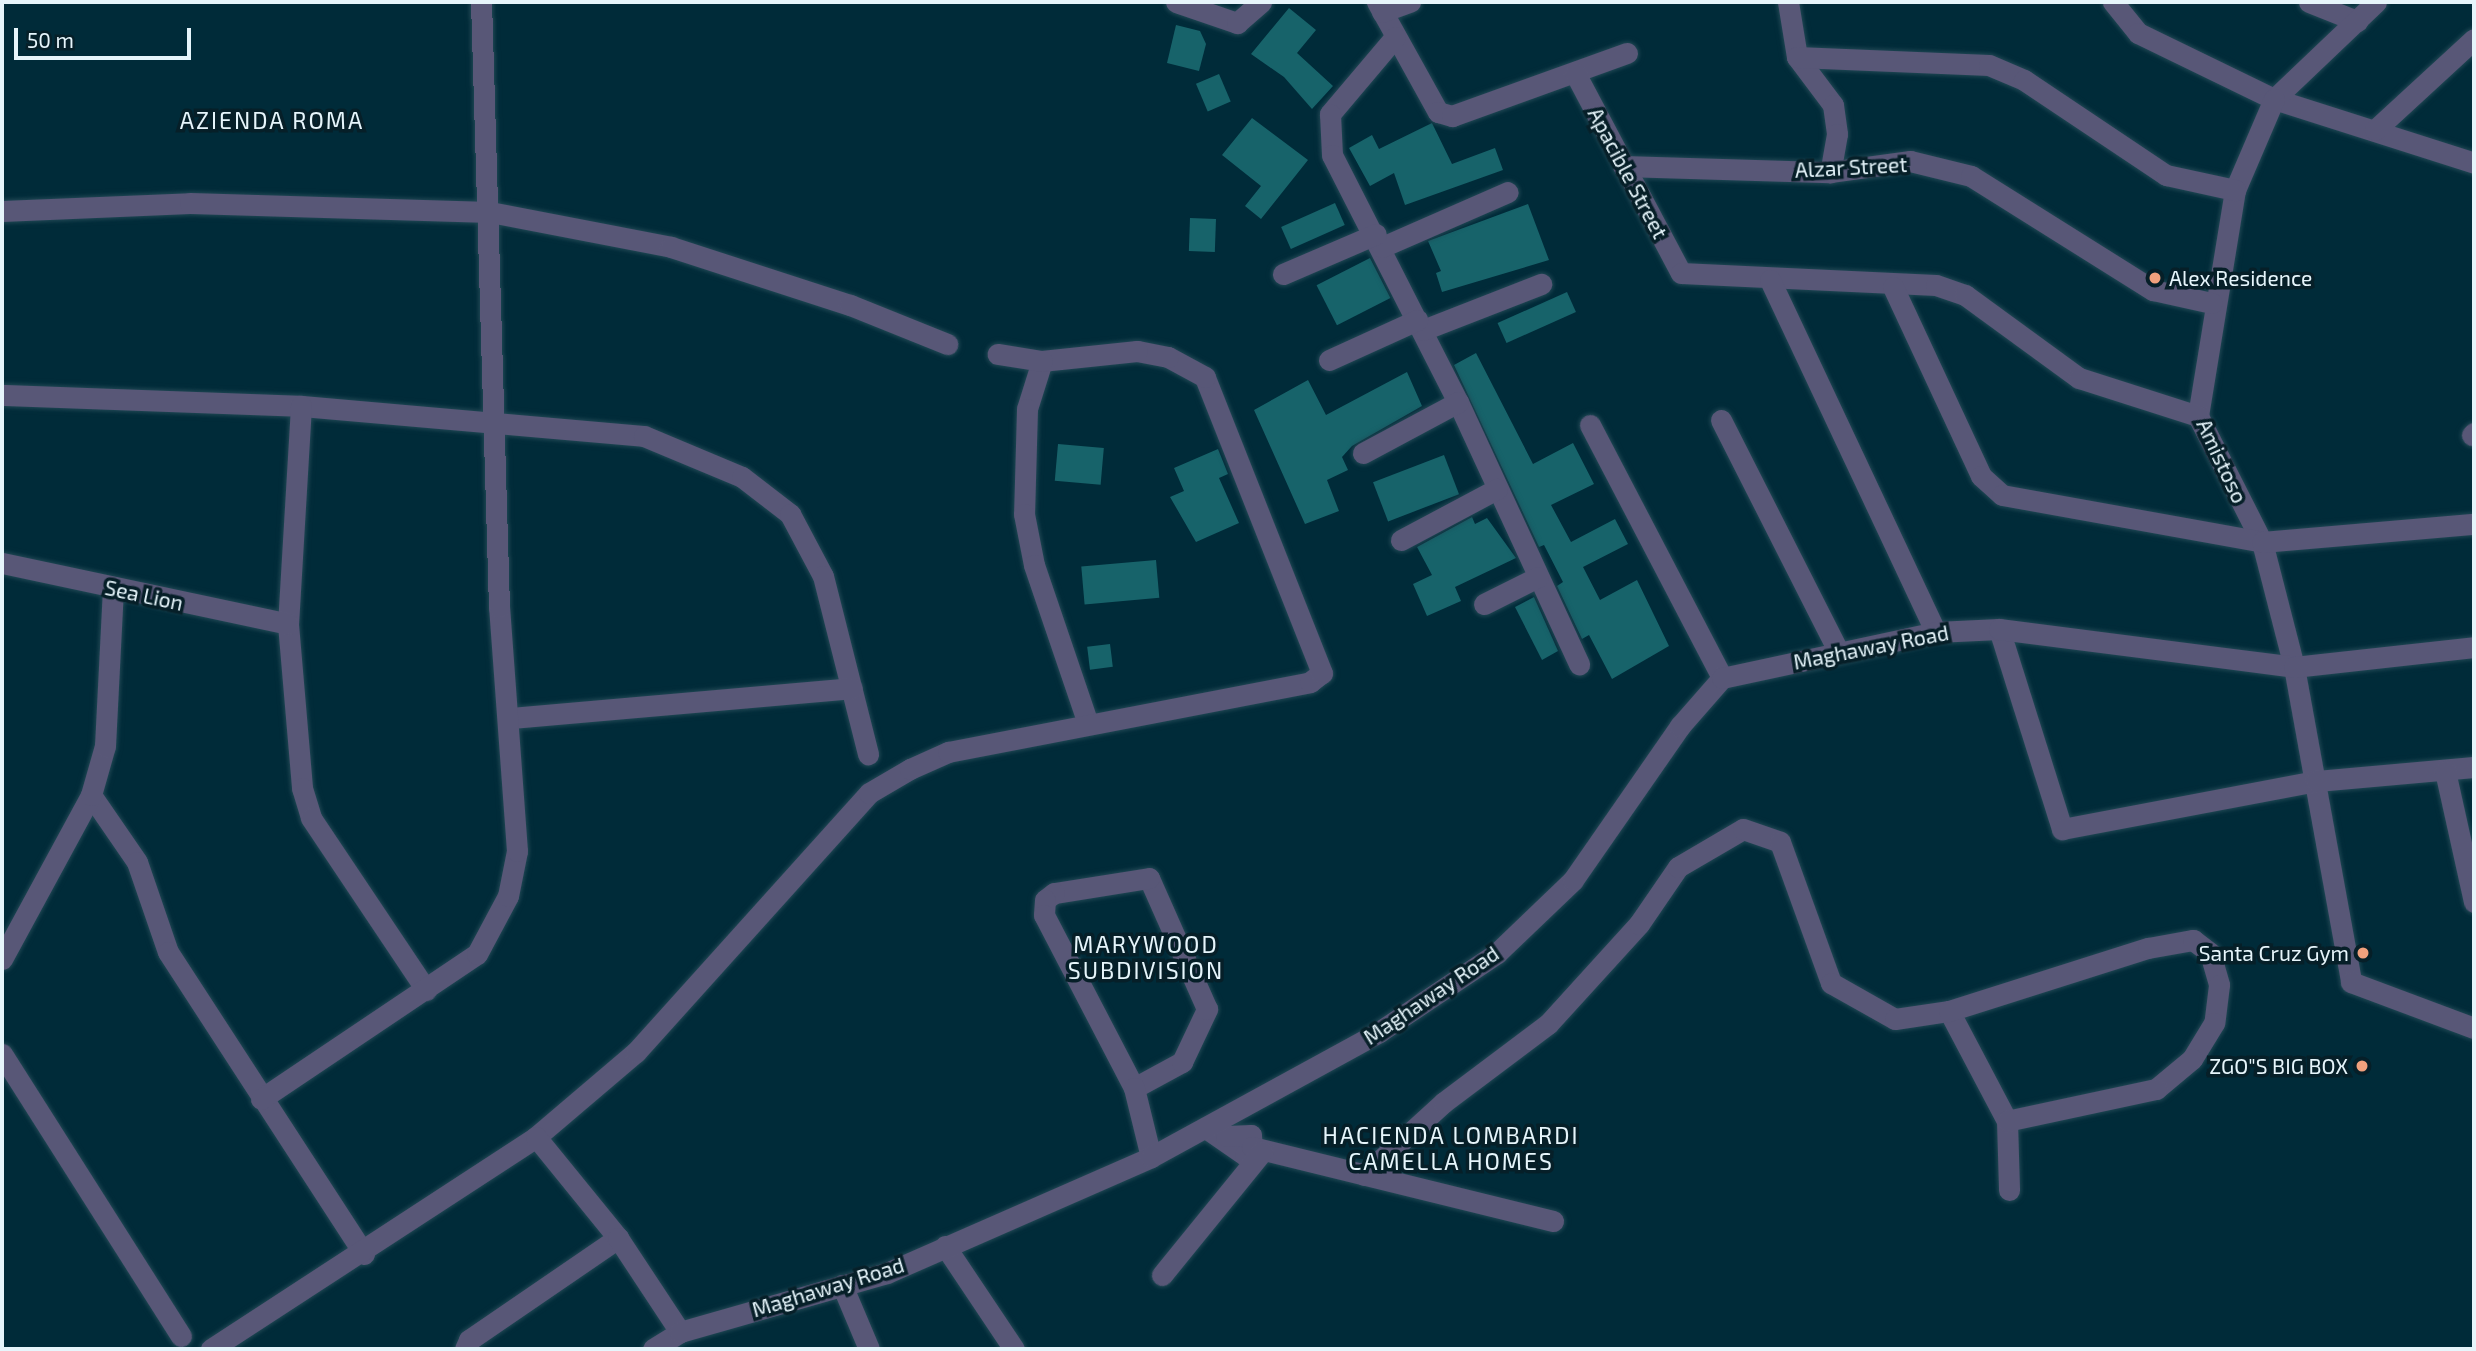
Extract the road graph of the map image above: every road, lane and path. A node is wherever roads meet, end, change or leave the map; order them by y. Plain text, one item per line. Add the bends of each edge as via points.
1 (481, 2) edge
2 (1176, 2) edge
3 (1410, 2) edge
4 (1788, 2) edge
5 (2113, 2) edge
6 (2309, 2) edge
7 (2376, 2) edge
8 (1255, 4) edge
9 (1380, 7) edge
10 (2357, 21) junction
11 (1395, 37) junction
12 (2474, 39) edge
13 (1627, 54) dead end
14 (1797, 57) junction
15 (1575, 73) junction
16 (2274, 99) junction
17 (2375, 130) junction
18 (2473, 160) edge
19 (1623, 166) junction
20 (1830, 172) junction
21 (2235, 190) junction
22 (1508, 192) dead end
23 (2, 211) edge
24 (490, 212) junction
25 (1379, 240) junction
26 (1283, 274) dead end
27 (1770, 280) junction
28 (1541, 284) dead end
29 (1894, 287) junction
30 (2212, 303) junction
31 (1420, 325) junction
32 (947, 344) dead end
33 (998, 354) dead end
34 (1042, 360) junction
35 (1329, 360) dead end
36 (2, 395) edge
37 (1458, 402) junction
38 (301, 406) junction
39 (2198, 416) junction
40 (493, 419) junction
41 (1721, 420) dead end
42 (1590, 425) dead end
43 (1363, 453) dead end
44 (1497, 489) junction
45 (2474, 524) edge
46 (1401, 540) dead end
47 (2262, 542) junction
48 (2, 563) edge
49 (1538, 577) junction
50 (113, 589) junction
51 (1483, 604) dead end
52 (288, 624) junction
53 (1999, 629) junction
54 (1936, 632) junction
55 (2474, 647) edge
56 (1838, 651) junction
57 (1579, 664) dead end
58 (2294, 667) junction
59 (1722, 678) junction
60 (852, 688) junction
61 (510, 718) junction
62 (1088, 724) junction
63 (868, 754) dead end
64 (2474, 767) edge
65 (2445, 771) junction
66 (2316, 781) junction
67 (90, 795) junction
68 (2471, 869) edge
69 (2474, 902) edge
70 (2, 959) edge
71 (426, 990) junction
72 (1949, 1011) junction
73 (2474, 1028) edge
74 (2, 1055) edge
75 (1134, 1088) junction
76 (261, 1099) junction
77 (2007, 1121) junction
78 (1216, 1132) junction
79 (536, 1137) junction
80 (1257, 1149) junction
81 (1151, 1157) junction
82 (1364, 1175) junction
83 (2010, 1190) dead end
84 (1553, 1221) dead end
85 (618, 1238) junction
86 (945, 1246) junction
87 (364, 1254) junction
88 (1162, 1275) dead end
89 (842, 1285) junction
90 (680, 1332) junction
91 (181, 1336) dead end
92 (211, 1349) edge
93 (466, 1349) edge
94 (653, 1349) edge
95 (869, 1349) edge
96 (1014, 1349) edge

1 - 24 street
2 - 8 street via 1237,23
3 - 9 street
4 - 14 street
5 - 16 street via 2138,33
6 - 10 street
7 - 10 street
9 - 11 street
10 - 16 street
11 - 15 street via 1438,112 1452,116
11 - 25 street via 1330,114 1332,155
12 - 17 street
13 - 15 street
14 - 20 street via 1833,105 1837,134
14 - 21 street via 1989,65 2024,80 2166,175
15 - 19 street, Apacible Street
16 - 17 street
16 - 21 street, Amistoso
17 - 18 street
19 - 20 street, Alzar Street
19 - 27 street, Apacible Street via 1681,273
20 - 30 street, Alzar Street via 1909,162 1970,176 2153,290
21 - 30 street, Amistoso
22 - 25 street
23 - 24 street via 190,203
24 - 32 street via 671,247 850,305
24 - 40 street
25 - 26 street
25 - 31 street
27 - 29 street
27 - 54 street
28 - 31 street
29 - 39 street via 1936,285 1965,295 2060,369
29 - 47 street via 1981,476 2003,495
30 - 39 street, Amistoso
31 - 35 street
31 - 37 street
33 - 34 street
34 - 62 street via 1027,409 1024,514 1034,565
34 - 62 street via 1137,351 1168,356 1205,377 1321,664 1322,673 1310,682
36 - 38 street
37 - 43 street
37 - 44 street
38 - 40 street
38 - 52 street
39 - 47 street, Amistoso
40 - 60 street via 644,436 742,477 790,514 823,576
40 - 61 street
41 - 56 street
42 - 59 street
44 - 46 street
44 - 49 street
45 - 47 street
47 - 58 street, Amistoso
48 - 50 street, Sea Lion
49 - 51 street
49 - 57 street
50 - 52 street, Sea Lion
50 - 67 street via 104,746
52 - 71 street via 302,788 311,818
53 - 54 street, Maghaway Road
53 - 58 street, Maghaway Road
53 - 66 street via 2062,829
54 - 56 street, Maghaway Road
55 - 58 street, Maghaway Road
56 - 59 street, Maghaway Road
58 - 66 street, Amistoso
59 - 78 street, Maghaway Road via 1680,726 1573,880 1497,953
60 - 61 street
60 - 63 street
61 - 71 street via 517,851 508,896 477,954
62 - 79 street via 947,752 869,793 636,1052
64 - 65 street
65 - 66 street
65 - 68 street
66 - 73 street, Amistoso via 2351,982
67 - 70 street
67 - 76 street via 137,862 168,952
68 - 69 street
71 - 76 street
72 - 77 street
72 - 77 street via 2148,948 2193,940 2210,953 2220,985 2214,1023 2192,1059 2156,1089
72 - 82 street via 1895,1019 1831,983 1780,842 1743,828 1678,867 1639,923 1548,1024 1444,1102
74 - 91 street
75 - 75 street via 1044,915 1045,900 1054,893 1149,878 1207,1009 1182,1062
75 - 81 street
76 - 87 street
77 - 83 street
78 - 80 street via 1251,1135
78 - 81 street, Maghaway Road
79 - 85 street
79 - 87 street
80 - 82 street
80 - 88 street
81 - 86 street, Maghaway Road
82 - 84 street
85 - 90 street
85 - 93 street via 469,1340
86 - 89 street, Maghaway Road
86 - 96 street
87 - 92 street
89 - 90 street, Maghaway Road
89 - 95 street
90 - 94 street, Maghaway Road

